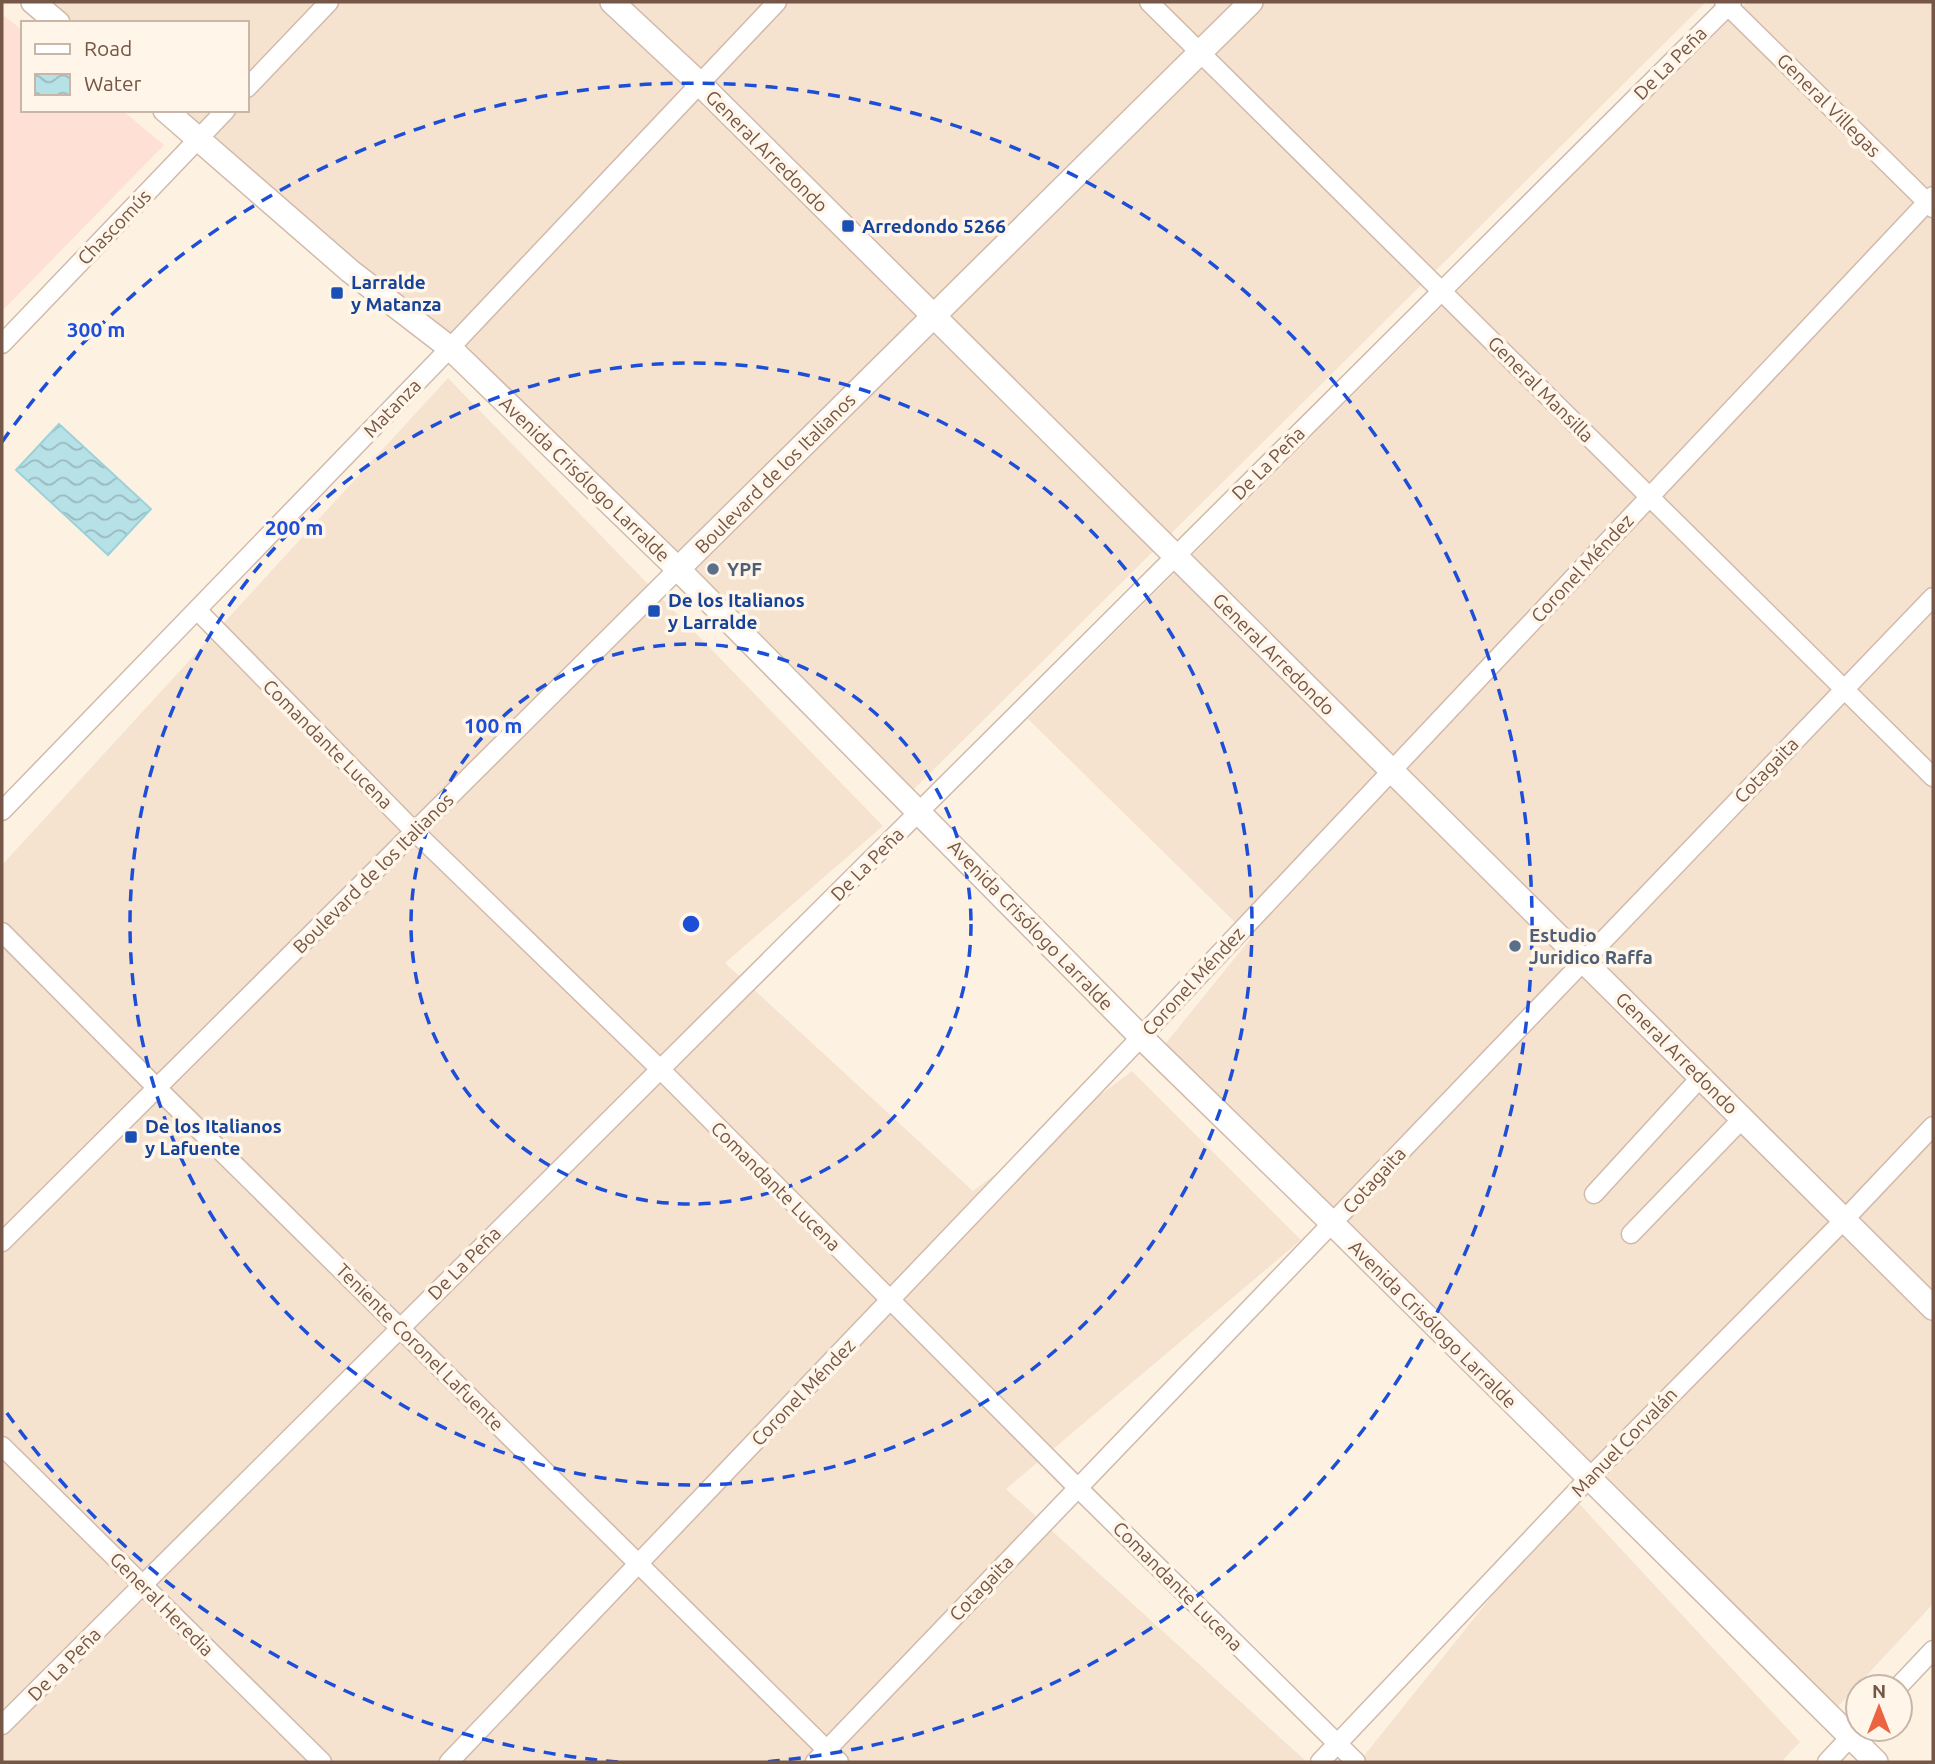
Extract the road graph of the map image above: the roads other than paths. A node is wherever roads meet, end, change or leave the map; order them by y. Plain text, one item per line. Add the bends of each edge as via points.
1 (33, 2) edge
2 (329, 2) edge
3 (612, 2) edge
4 (777, 2) edge
5 (1149, 2) edge
6 (1251, 2) edge
7 (1728, 3) edge
8 (56, 21) edge
9 (1200, 53) junction
10 (700, 84) junction
11 (248, 87) edge
12 (167, 112) edge
13 (224, 112) edge
14 (199, 138) junction
15 (1931, 202) edge
16 (1441, 289) junction
17 (933, 316) junction
18 (2, 344) edge
19 (450, 348) junction
20 (1650, 497) junction
21 (1175, 556) junction
22 (678, 569) junction
23 (1933, 597) edge
24 (197, 610) junction
25 (1844, 689) junction
26 (1391, 770) junction
27 (1933, 777) edge
28 (2, 811) edge
29 (920, 812) junction
30 (414, 831) junction
31 (2, 932) edge
32 (1583, 959) junction
33 (1141, 1037) junction
34 (660, 1069) junction
35 (1701, 1077) junction
36 (158, 1089) junction
37 (1743, 1118) junction
38 (1933, 1126) edge
39 (1594, 1194) dead end
40 (1844, 1220) junction
41 (1333, 1224) junction
42 (1631, 1234) dead end
43 (2, 1242) edge
44 (890, 1301) junction
45 (1933, 1308) edge
46 (400, 1327) junction
47 (2, 1447) edge
48 (1588, 1479) junction
49 (1077, 1487) junction
50 (638, 1564) junction
51 (143, 1585) junction
52 (1933, 1650) edge
53 (1911, 1673) edge
54 (1844, 1723) edge
55 (2, 1725) edge
56 (1845, 1743) edge
57 (1862, 1743) edge
58 (1337, 1744) junction
59 (827, 1758) edge
60 (322, 1762) edge
61 (449, 1762) edge
62 (1320, 1762) edge
63 (1356, 1762) edge
64 (1827, 1762) edge
65 (1876, 1762) edge

1 - 8 street
2 - 11 street
3 - 10 street, General Arredondo
4 - 10 street, Matanza
5 - 9 street, General Mansilla
6 - 9 street, Boulevard de los Italianos
7 - 15 street, General Villegas
7 - 16 street, De La Peña
9 - 16 street, General Mansilla
9 - 17 street, Boulevard de los Italianos
10 - 17 street, General Arredondo
10 - 19 street, Matanza
12 - 14 street, Avenida Crisólogo Larralde
13 - 14 street, Chascomús
14 - 18 street, Chascomús
14 - 19 street, Avenida Crisólogo Larralde via 350,271
15 - 20 street, Coronel Méndez
16 - 20 street, General Mansilla
16 - 21 street, De La Peña
17 - 21 street, General Arredondo
17 - 22 street, Boulevard de los Italianos
19 - 22 street, Avenida Crisólogo Larralde
19 - 24 street, Matanza
20 - 25 street, General Mansilla
20 - 26 street, Coronel Méndez
21 - 26 street, General Arredondo
21 - 29 street, De La Peña
22 - 29 street, Avenida Crisólogo Larralde
22 - 30 street, Boulevard de los Italianos
23 - 25 street, Cotagaita
24 - 28 street, Matanza
24 - 30 street, Comandante Lucena
25 - 27 street, General Mansilla
25 - 32 street, Cotagaita
26 - 32 street, General Arredondo
26 - 33 street, Coronel Méndez
29 - 33 street, Avenida Crisólogo Larralde
29 - 34 street, De La Peña
30 - 34 street, Comandante Lucena
30 - 36 street, Boulevard de los Italianos
31 - 36 street, Teniente Coronel Lafuente
32 - 35 street, General Arredondo
32 - 41 street, Cotagaita
33 - 41 street, Avenida Crisólogo Larralde
33 - 44 street, Coronel Méndez
34 - 44 street, Comandante Lucena
34 - 46 street, De La Peña
35 - 37 street, General Arredondo
35 - 39 street
36 - 43 street, Boulevard de los Italianos
36 - 46 street, Teniente Coronel Lafuente
37 - 40 street, General Arredondo
37 - 42 street
38 - 40 street, Manuel Corvalán
40 - 45 street, General Arredondo
40 - 48 street, Manuel Corvalán
41 - 48 street, Avenida Crisólogo Larralde
41 - 49 street, Cotagaita
44 - 49 street, Comandante Lucena
44 - 50 street, Coronel Méndez
46 - 50 street, Teniente Coronel Lafuente
46 - 51 street, De La Peña
47 - 51 street, General Heredia
48 - 54 street, Avenida Crisólogo Larralde
48 - 58 street, Manuel Corvalán
49 - 58 street, Comandante Lucena
49 - 59 street, Cotagaita
50 - 59 street, Teniente Coronel Lafuente
50 - 61 street, Coronel Méndez
51 - 55 street, De La Peña
51 - 60 street, General Heredia
52 - 53 street
56 - 64 street
57 - 65 street, Avenida Crisólogo Larralde
58 - 62 street, Manuel Corvalán
58 - 63 street, Comandante Lucena

